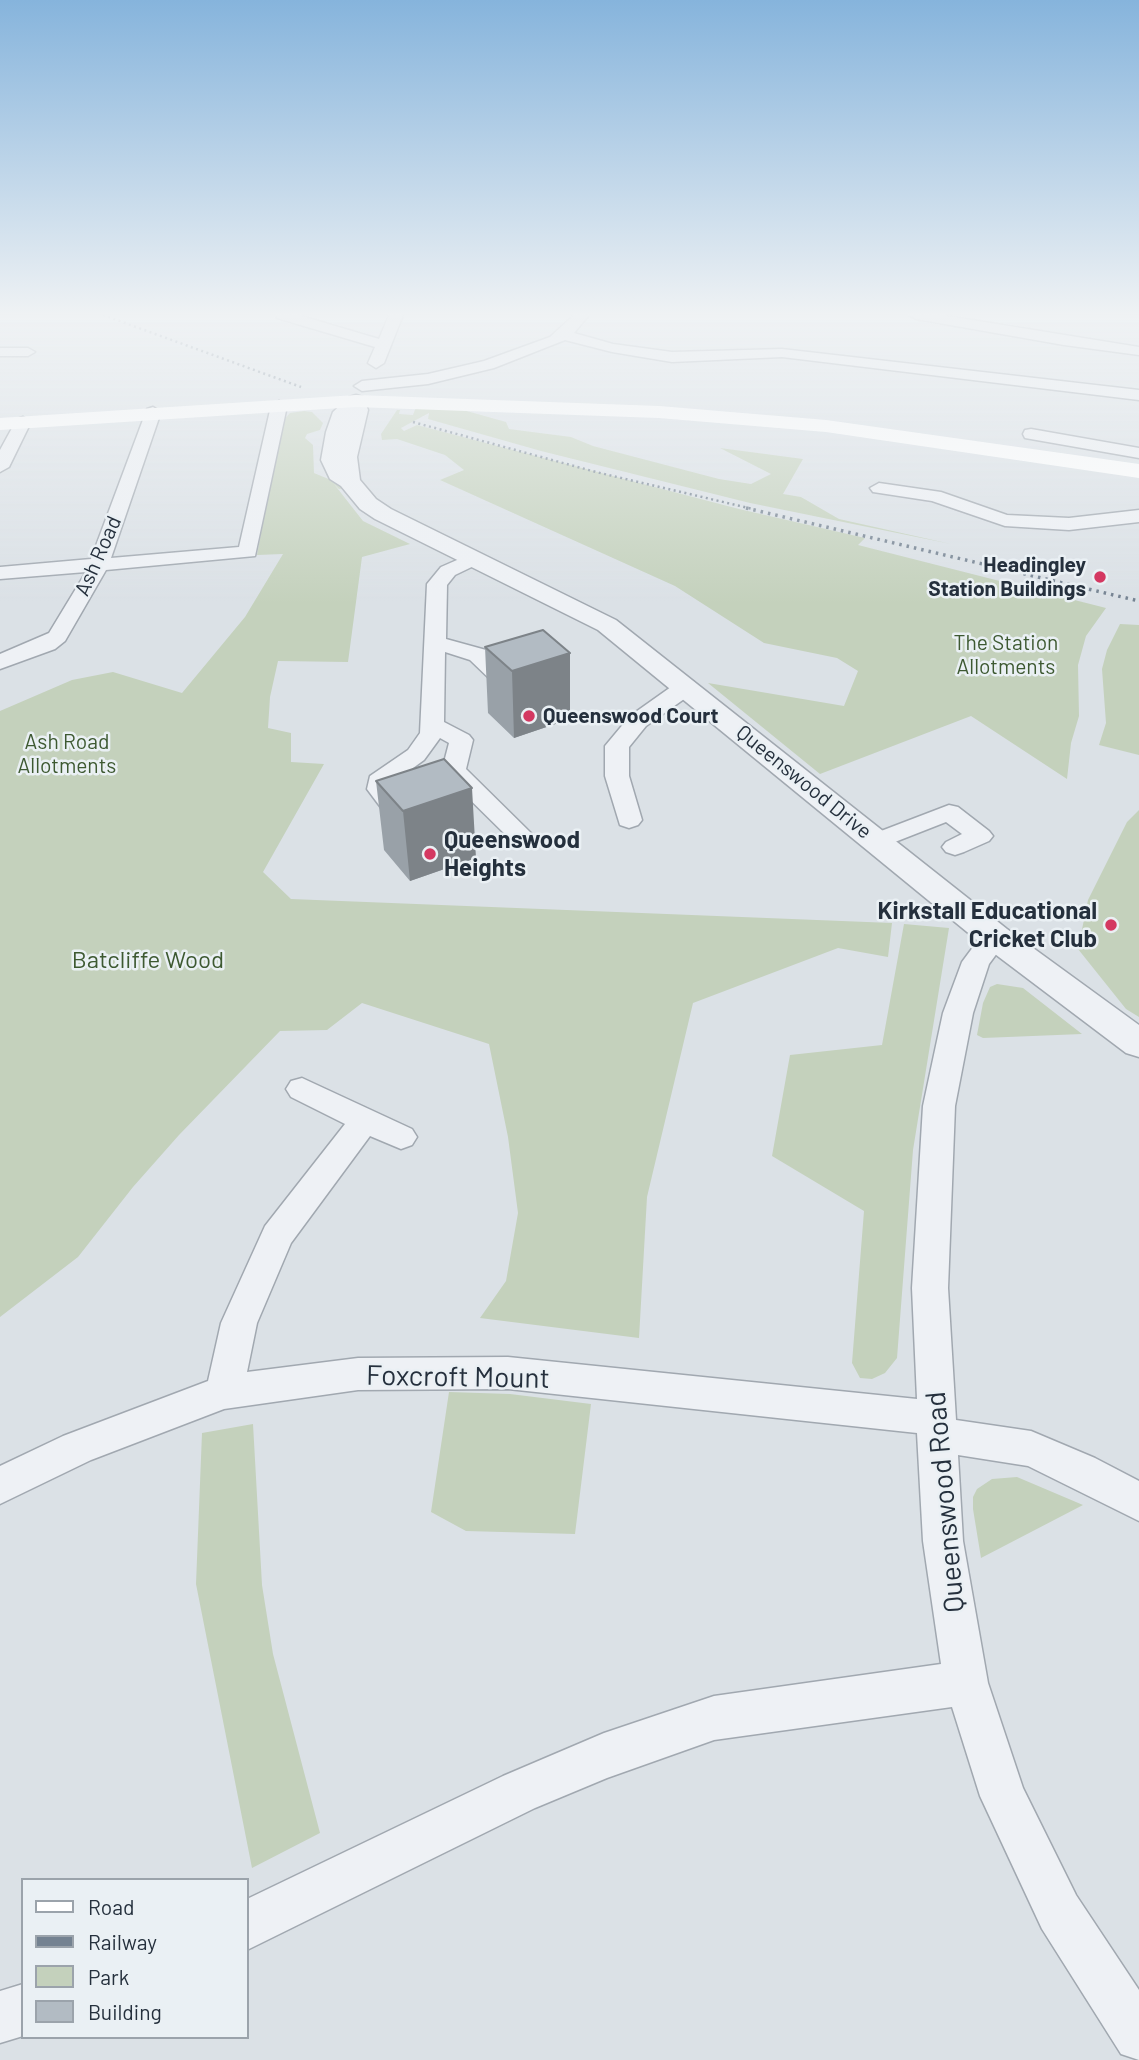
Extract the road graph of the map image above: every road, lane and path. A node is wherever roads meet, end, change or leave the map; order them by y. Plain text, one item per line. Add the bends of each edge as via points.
1 (171, 411) edge
2 (278, 411) edge
3 (344, 411) edge
4 (631, 411) edge
5 (153, 412) junction
6 (23, 422) junction
7 (0, 424) edge
8 (1031, 434) dead end
9 (1139, 453) edge
10 (1, 463) edge
11 (1139, 471) edge
12 (889, 492) dead end
13 (1139, 516) edge
14 (473, 559) junction
15 (99, 564) junction
16 (0, 573) edge
17 (435, 645) junction
18 (0, 662) edge
19 (503, 679) edge
20 (685, 687) junction
21 (432, 725) junction
22 (629, 820) dead end
23 (405, 822) edge
24 (523, 838) dead end
25 (877, 841) junction
26 (955, 847) dead end
27 (995, 937) junction
28 (1139, 1044) edge
29 (302, 1089) dead end
30 (365, 1119) junction
31 (401, 1137) dead end
32 (224, 1392) junction
33 (935, 1426) junction
34 (0, 1486) edge
35 (1139, 1502) edge
36 (966, 1683) junction
37 (248, 1925) edge
38 (21, 2011) edge
39 (0, 2017) edge
40 (1139, 2036) edge

1 - 5 main road
2 - 15 street via 248,552
3 - 14 street, Queenswood Drive via 332,451 338,474 383,514
4 - 11 main road via 826,426
5 - 6 main road
5 - 15 street, Ash Road
6 - 7 main road
6 - 10 street
8 - 9 street
12 - 13 street via 935,496 1005,520 1069,524
14 - 17 street via 448,571 437,584
14 - 20 street, Queenswood Drive via 607,625
15 - 16 street
15 - 18 street, Ash Road via 58,637
17 - 19 street via 478,655
17 - 21 street
20 - 22 street via 638,722 617,746 617,776
20 - 25 street, Queenswood Drive
21 - 23 street via 432,733 416,755 379,781 379,789
21 - 24 street via 460,740 454,770
25 - 26 street via 939,805 980,836
25 - 27 street, Queenswood Drive
27 - 28 street, Queenswood Drive
27 - 33 street, Queenswood Road via 976,962 958,1013 939,1106 930,1289
29 - 30 street
30 - 31 street
30 - 32 street via 277,1236 239,1323
32 - 33 street, Foxcroft Mount via 358,1374 508,1373
32 - 34 street, Foxcroft Mount via 77,1448
33 - 35 street, Foxcroft Mount via 1031,1449
33 - 36 street, Queenswood Road via 943,1541
36 - 37 street via 714,1718 604,1756 519,1792
36 - 40 street, Queenswood Road via 1003,1796 1059,1912
38 - 39 street

